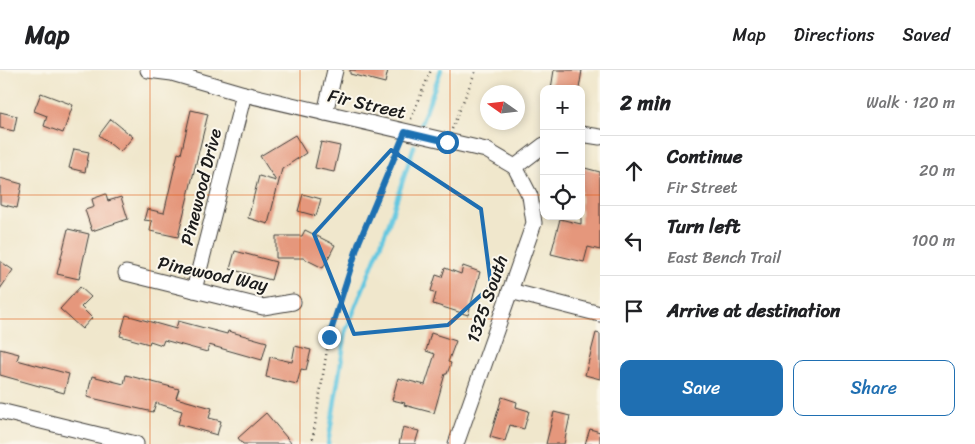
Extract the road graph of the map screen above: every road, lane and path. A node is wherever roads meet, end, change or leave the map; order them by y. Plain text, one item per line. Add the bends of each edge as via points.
1 (148, 70) edge
2 (335, 70) edge
3 (431, 70) edge
4 (476, 70) edge
5 (173, 72) edge
6 (244, 94) junction
7 (325, 113) junction
8 (405, 132) junction
9 (585, 134) edge
10 (600, 136) edge
11 (447, 142) junction
12 (540, 148) edge
13 (515, 167) junction
14 (126, 273) dead end
15 (194, 290) junction
16 (510, 291) junction
17 (292, 302) dead end
18 (600, 314) edge
19 (0, 411) edge
20 (136, 444) edge
21 (312, 444) edge
22 (456, 444) edge

1 - 5 street, Fir Street
2 - 7 street
3 - 8 path
4 - 11 path
5 - 6 street, Fir Street
6 - 7 street, Fir Street
6 - 15 street, Pinewood Drive
7 - 8 street, Fir Street
8 - 11 street, Fir Street
8 - 21 path via 359,242 329,337
9 - 10 street
11 - 13 street, Fir Street via 486,150
12 - 13 street
13 - 16 street, 1325 South via 530,196 534,223
14 - 15 street, Pinewood Way
15 - 17 street, Pinewood Way via 263,307
16 - 18 street
16 - 22 street, 1325 South
19 - 20 street

